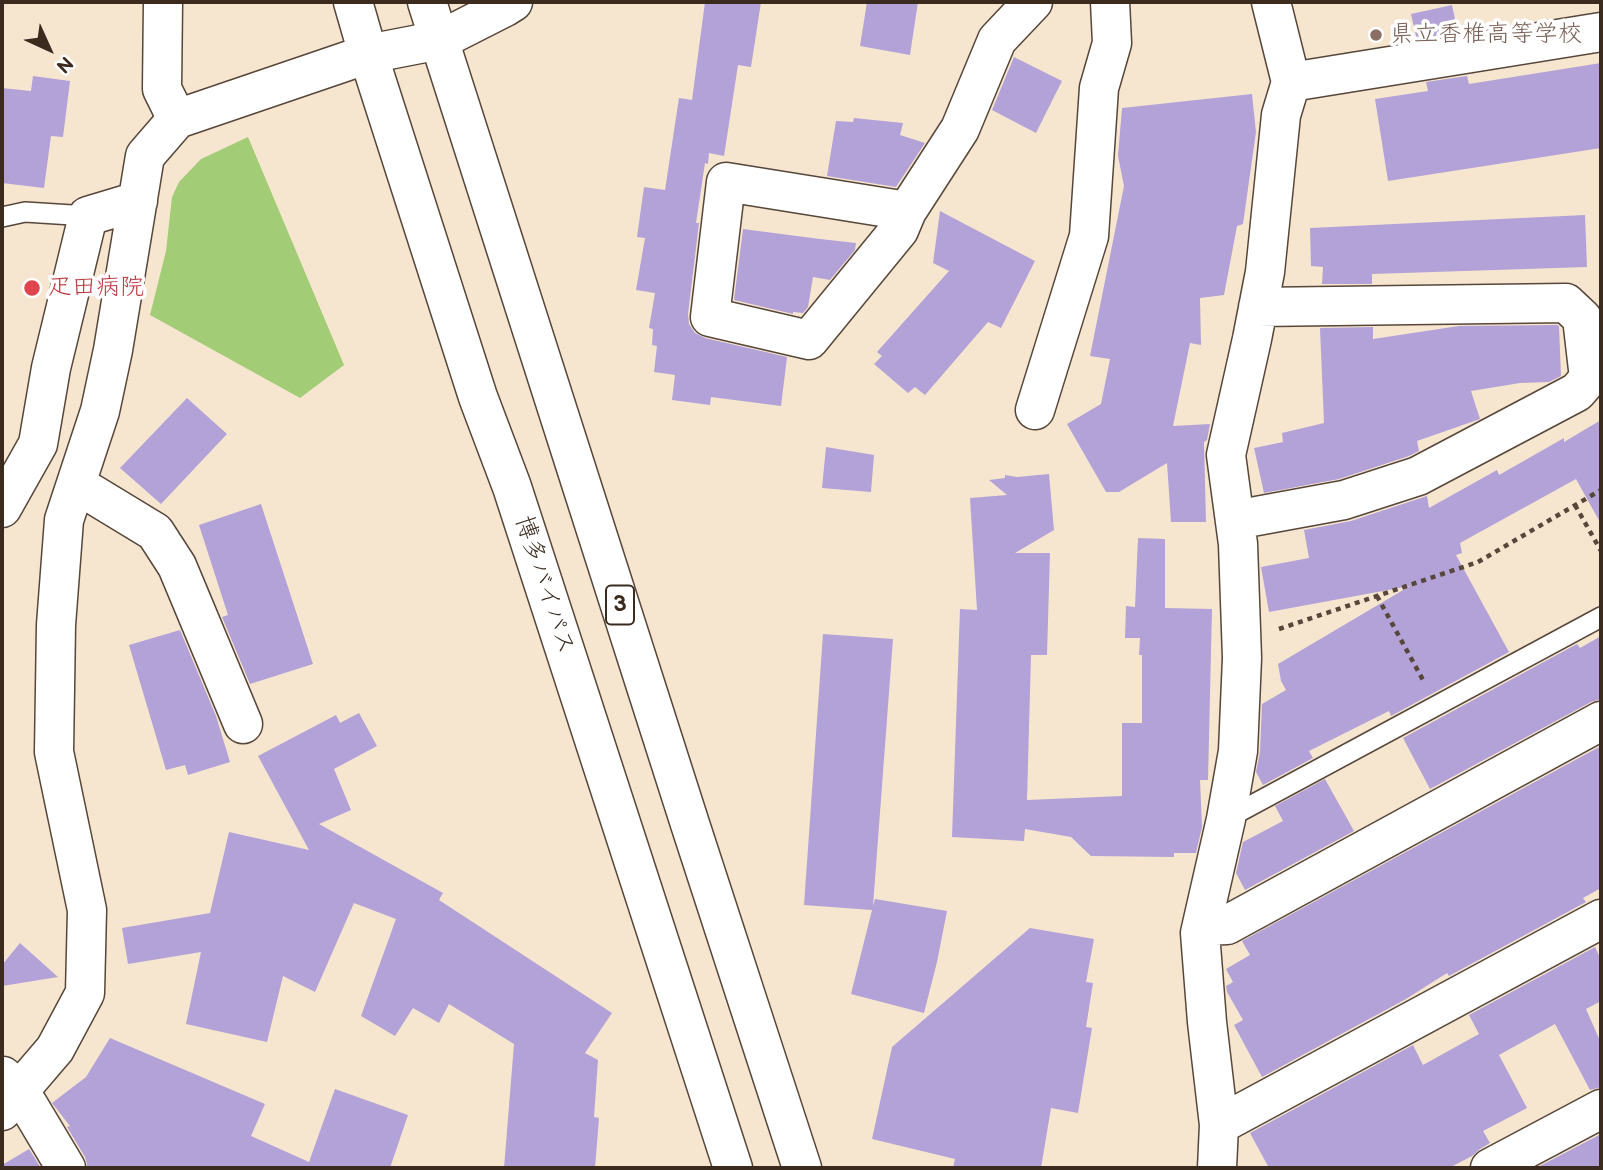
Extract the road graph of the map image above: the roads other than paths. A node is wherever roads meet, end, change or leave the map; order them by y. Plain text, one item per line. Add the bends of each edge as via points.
1 (163, 2) edge
2 (353, 2) edge
3 (427, 2) edge
4 (513, 2) edge
5 (1033, 2) edge
6 (1110, 2) edge
7 (1271, 2) edge
8 (1601, 32) edge
9 (440, 40) junction
10 (368, 54) junction
11 (1291, 82) junction
12 (177, 118) junction
13 (138, 201) junction
14 (907, 211) junction
15 (88, 216) junction
16 (2, 217) edge
17 (1258, 307) junction
18 (1035, 410) dead end
19 (76, 484) junction
20 (2, 508) edge
21 (1235, 520) junction
22 (1601, 617) edge
23 (1601, 721) edge
24 (243, 724) dead end
25 (1226, 819) junction
26 (1601, 919) edge
27 (1202, 926) junction
28 (8, 1092) edge
29 (1601, 1109) edge
30 (1219, 1125) junction
31 (66, 1168) edge
32 (733, 1168) edge
33 (802, 1168) edge
34 (1217, 1168) edge
35 (1490, 1168) edge

1 - 12 main road via 162,89
2 - 10 main road, 博多バイパス
3 - 9 main road, 3
4 - 9 main road
5 - 14 main road via 997,40 960,129
6 - 18 main road via 1112,43 1099,88 1089,236
7 - 11 main road
8 - 11 main road
9 - 10 main road
9 - 33 main road, 3
10 - 12 main road
10 - 32 main road, 博多バイパス
11 - 17 main road via 1280,115
12 - 13 main road via 145,156
13 - 15 main road
13 - 19 main road via 100,411
14 - 14 main road via 899,230 809,340 710,317 726,182
15 - 16 lane via 25,212
15 - 20 main road via 51,368 38,444
17 - 21 main road via 1226,455
17 - 21 main road via 1566,303 1582,318 1589,377 1577,392 1418,476 1344,500
19 - 24 main road via 155,532 177,566
19 - 28 main road via 64,520 54,752 88,911 85,993 55,1049
21 - 25 main road via 1242,658 1238,751
22 - 25 lane
23 - 27 main road via 1227,925
25 - 27 main road
26 - 30 main road
27 - 30 main road
28 - 31 main road
29 - 35 main road
30 - 34 main road

